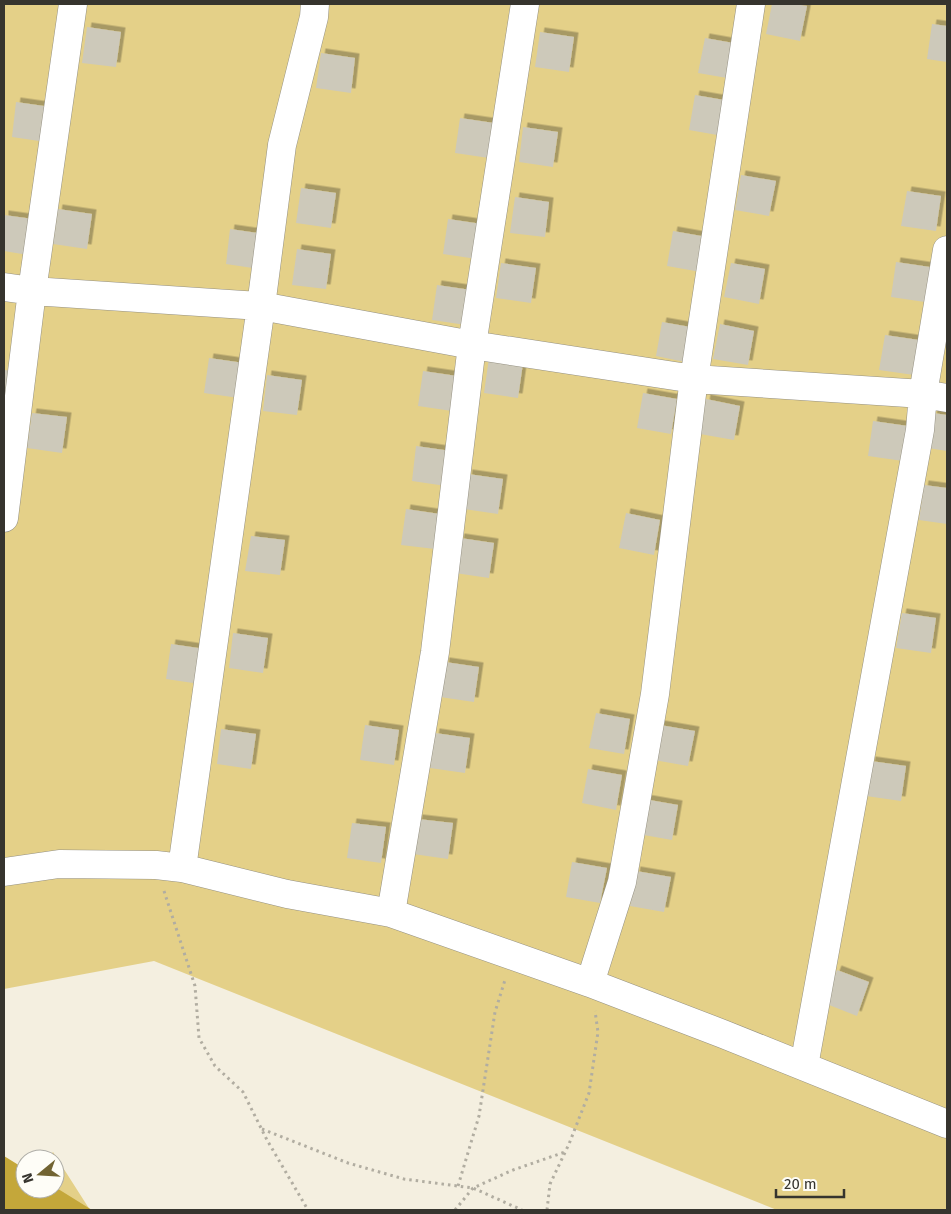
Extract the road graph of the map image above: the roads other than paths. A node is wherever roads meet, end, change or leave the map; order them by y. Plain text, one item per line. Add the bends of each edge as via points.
1 (73, 4) edge
2 (315, 4) edge
3 (525, 4) edge
4 (751, 4) edge
5 (947, 250) edge
6 (4, 287) edge
7 (32, 291) junction
8 (261, 306) junction
9 (472, 345) junction
10 (694, 379) junction
11 (935, 396) edge
12 (4, 518) edge
13 (182, 868) junction
14 (4, 872) edge
15 (392, 913) junction
16 (590, 983) junction
17 (804, 1066) junction
18 (947, 1124) edge

1 - 7 street
2 - 8 street via 282,145
3 - 9 street
4 - 10 street
5 - 11 street
6 - 7 street
7 - 8 street
7 - 12 street
8 - 9 street
8 - 13 street
9 - 10 street
9 - 15 street via 435,652
10 - 11 street
10 - 16 street via 655,694 622,882
11 - 17 street via 920,430
13 - 14 street via 59,864
13 - 15 street via 287,894
15 - 16 street
16 - 17 street
17 - 18 street

